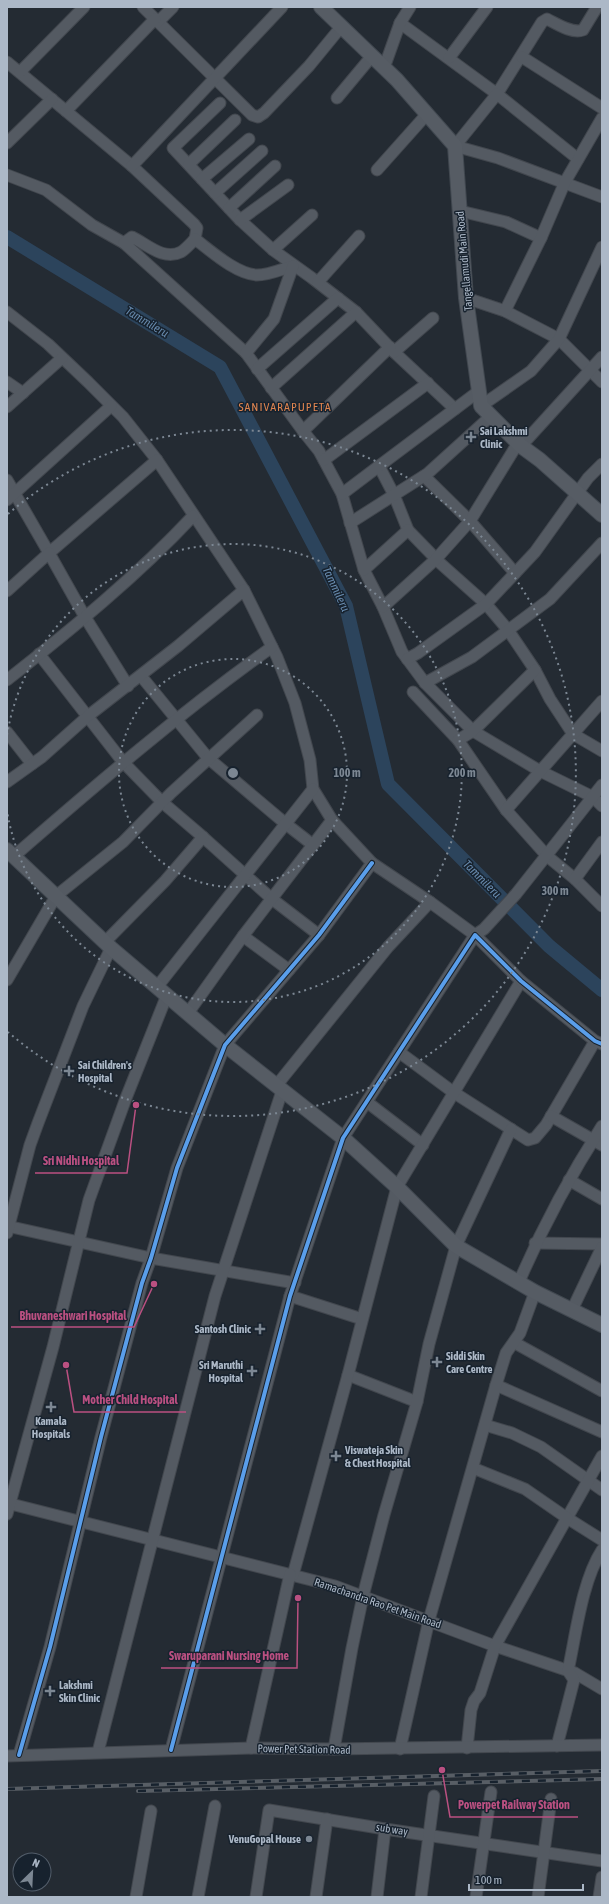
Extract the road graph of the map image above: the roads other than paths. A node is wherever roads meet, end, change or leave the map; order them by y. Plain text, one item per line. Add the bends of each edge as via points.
1 (84, 7) edge
2 (142, 7) edge
3 (173, 7) edge
4 (282, 7) edge
5 (410, 7) edge
6 (487, 7) edge
7 (598, 7) edge
8 (325, 9) edge
9 (157, 21) junction
10 (400, 23) junction
11 (342, 27) junction
12 (372, 56) junction
13 (522, 57) junction
14 (449, 58) junction
15 (7, 62) edge
16 (384, 68) junction
17 (20, 72) junction
18 (215, 78) junction
19 (497, 94) junction
20 (337, 98) dead end
21 (52, 99) junction
22 (220, 103) dead end
23 (602, 108) edge
24 (66, 110) junction
25 (427, 114) junction
26 (602, 118) edge
27 (236, 120) dead end
28 (160, 136) junction
29 (250, 139) dead end
30 (7, 143) edge
31 (455, 146) junction
32 (173, 148) junction
33 (262, 151) dead end
34 (578, 159) junction
35 (189, 164) junction
36 (132, 166) junction
37 (275, 166) dead end
38 (377, 170) dead end
39 (7, 175) edge
40 (202, 179) junction
41 (565, 182) junction
42 (288, 184) dead end
43 (215, 193) junction
44 (602, 197) edge
45 (229, 208) junction
46 (460, 211) junction
47 (312, 215) dead end
48 (240, 220) junction
49 (359, 236) dead end
50 (541, 238) junction
51 (195, 239) junction
52 (124, 243) junction
53 (602, 247) edge
54 (273, 250) junction
55 (293, 266) junction
56 (318, 282) junction
57 (338, 298) junction
58 (466, 298) junction
59 (505, 311) junction
60 (7, 312) edge
61 (356, 312) junction
62 (433, 318) dead end
63 (559, 339) junction
64 (392, 349) junction
65 (246, 353) junction
66 (602, 357) edge
67 (62, 358) junction
68 (257, 369) junction
69 (590, 370) junction
70 (7, 382) edge
71 (602, 382) edge
72 (428, 383) junction
73 (271, 388) junction
74 (479, 391) junction
75 (23, 393) junction
76 (111, 406) junction
77 (7, 407) edge
78 (455, 409) junction
79 (486, 411) junction
80 (303, 431) junction
81 (519, 445) junction
82 (157, 460) junction
83 (324, 460) junction
84 (602, 464) edge
85 (379, 466) junction
86 (424, 476) junction
87 (7, 480) edge
88 (577, 493) junction
89 (342, 494) junction
90 (394, 495) junction
91 (11, 497) edge
92 (602, 515) edge
93 (193, 516) junction
94 (470, 521) junction
95 (350, 523) junction
96 (408, 530) junction
97 (602, 543) edge
98 (49, 553) junction
99 (436, 559) junction
100 (364, 570) junction
101 (516, 573) junction
102 (244, 590) junction
103 (7, 591) edge
104 (486, 604) junction
105 (383, 607) junction
106 (85, 617) junction
107 (508, 630) junction
108 (272, 647) junction
109 (39, 654) junction
110 (407, 659) junction
111 (535, 670) junction
112 (141, 676) junction
113 (7, 680) edge
114 (425, 683) junction
115 (128, 686) junction
116 (414, 692) dead end
117 (602, 700) edge
118 (257, 714) dead end
119 (88, 716) junction
120 (176, 720) junction
121 (473, 731) junction
122 (7, 732) edge
123 (573, 734) junction
124 (458, 740) junction
125 (602, 751) edge
126 (208, 758) junction
127 (123, 762) junction
128 (32, 764) junction
129 (540, 771) junction
130 (7, 782) edge
131 (602, 785) edge
132 (313, 790) junction
133 (593, 797) junction
134 (162, 802) junction
135 (602, 806) edge
136 (506, 810) junction
137 (332, 820) junction
138 (286, 824) junction
139 (203, 837) junction
140 (602, 842) edge
141 (314, 845) junction
142 (9, 852) edge
143 (547, 856) junction
144 (372, 863) junction
145 (245, 875) junction
146 (575, 879) junction
147 (56, 896) junction
148 (272, 898) junction
149 (430, 902) junction
150 (602, 906) edge
151 (479, 932) junction
152 (243, 936) junction
153 (319, 936) junction
154 (108, 945) junction
155 (289, 970) junction
156 (7, 980) edge
157 (521, 981) junction
158 (162, 991) junction
159 (188, 1013) junction
160 (598, 1042) edge
161 (225, 1045) junction
162 (398, 1052) junction
163 (279, 1088) junction
164 (453, 1092) junction
165 (367, 1102) junction
166 (551, 1116) junction
167 (602, 1126) edge
168 (511, 1129) junction
169 (343, 1138) junction
170 (598, 1142) edge
171 (423, 1145) junction
172 (569, 1180) junction
173 (397, 1187) junction
174 (602, 1199) edge
175 (8, 1228) edge
176 (79, 1242) junction
177 (536, 1243) junction
178 (602, 1245) edge
179 (456, 1246) junction
180 (151, 1258) junction
181 (223, 1271) junction
182 (518, 1282) junction
183 (295, 1283) junction
184 (535, 1292) junction
185 (290, 1296) junction
186 (572, 1310) junction
187 (362, 1318) junction
188 (601, 1323) edge
189 (515, 1343) junction
190 (348, 1375) junction
191 (496, 1385) junction
192 (602, 1391) edge
193 (417, 1402) junction
194 (485, 1425) junction
195 (602, 1432) edge
196 (602, 1456) edge
197 (473, 1468) junction
198 (588, 1481) junction
199 (602, 1490) edge
200 (8, 1507) edge
201 (567, 1518) junction
202 (80, 1522) junction
203 (152, 1540) junction
204 (602, 1540) edge
205 (602, 1550) edge
206 (221, 1558) junction
207 (292, 1575) junction
208 (363, 1596) junction
209 (429, 1620) junction
210 (495, 1646) junction
211 (568, 1671) junction
212 (602, 1689) edge
213 (602, 1745) edge
214 (557, 1746) junction
215 (251, 1748) junction
216 (467, 1748) junction
217 (400, 1749) junction
218 (171, 1750) junction
219 (334, 1750) junction
220 (98, 1752) junction
221 (20, 1755) junction
222 (7, 1756) edge
223 (491, 1792) dead end
224 (434, 1796) dead end
225 (551, 1799) dead end
226 (215, 1806) dead end
227 (150, 1811) dead end
228 (328, 1819) junction
229 (385, 1829) junction
230 (430, 1835) junction
231 (484, 1843) junction
232 (544, 1853) junction
233 (602, 1861) edge
234 (602, 1877) edge
235 (136, 1897) edge
236 (198, 1897) edge
237 (256, 1897) edge
238 (316, 1897) edge
239 (377, 1897) edge
240 (420, 1897) edge
241 (476, 1897) edge
242 (538, 1897) edge
243 (599, 1897) edge

1 - 17 street
2 - 9 street
3 - 9 street
4 - 18 street
5 - 10 street
6 - 14 street
7 - 13 street via 580,31 574,31 547,19 542,22
8 - 11 main road
9 - 18 street
9 - 24 street
10 - 14 street
10 - 16 street
11 - 12 main road
11 - 18 street via 309,66 258,117 252,115
12 - 16 main road
12 - 20 street
13 - 19 street
13 - 23 street
14 - 19 street
15 - 17 street
16 - 25 main road
17 - 21 street
18 - 28 street
19 - 31 street
19 - 34 street
21 - 24 street
21 - 30 street
22 - 32 street
24 - 36 street
25 - 31 main road
25 - 38 street
26 - 34 street
27 - 35 street
28 - 32 street
28 - 36 street
29 - 40 street
31 - 41 street
31 - 46 main road, Tangellamudi Main Road
32 - 35 street
33 - 43 street
34 - 41 street
35 - 40 street
36 - 51 street via 194,224 197,228
37 - 45 street
39 - 52 street via 46,190 92,225
40 - 43 street
41 - 44 street
41 - 50 street
42 - 48 street
43 - 45 street
45 - 48 street
46 - 50 street via 506,222
46 - 58 main road, Tangellamudi Main Road
47 - 54 street
48 - 54 street
49 - 56 street
50 - 59 street
51 - 52 street via 181,252 168,255 160,254 132,237
51 - 55 street via 240,271 256,275
52 - 65 street
53 - 63 street
54 - 55 street
55 - 56 street
55 - 65 street via 274,319
56 - 57 street
57 - 61 street
57 - 68 street
58 - 59 street
58 - 74 main road, Tangellamudi Main Road
59 - 63 street
60 - 67 street
61 - 64 street
61 - 73 street
62 - 64 street
63 - 69 street
63 - 79 street via 530,372
64 - 72 street
64 - 80 street
65 - 68 street
66 - 69 street
67 - 75 street
67 - 76 street
68 - 73 street
69 - 71 street
69 - 81 street
70 - 75 street
72 - 78 street
72 - 83 street
73 - 80 street
74 - 78 street
74 - 79 main road, Tangellamudi Main Road
75 - 77 street
76 - 82 street
76 - 91 street
78 - 85 street
79 - 81 main road
79 - 86 street
80 - 83 street
81 - 88 main road
81 - 94 street
82 - 93 street
82 - 98 street
83 - 89 street
84 - 88 street
85 - 89 street
85 - 90 street
86 - 90 street
86 - 94 street
87 - 91 street
88 - 92 main road
88 - 101 street via 535,552
89 - 95 street
90 - 95 street
90 - 96 street
91 - 98 street
93 - 102 street
93 - 106 street via 171,540
94 - 99 street
94 - 101 street
95 - 100 street
96 - 99 street
96 - 100 street
97 - 107 street via 550,599
98 - 103 street
98 - 106 street
99 - 104 street
99 - 105 street
100 - 105 street
101 - 104 street
102 - 108 street
102 - 112 street
104 - 107 street
104 - 110 street
105 - 110 street
106 - 109 street
106 - 115 street
107 - 111 street
107 - 114 street via 472,657
108 - 120 street
108 - 132 street via 295,703 310,760
109 - 113 street
109 - 119 street
110 - 114 street
111 - 121 street
111 - 123 street
112 - 115 street
112 - 120 street
114 - 121 street
115 - 119 street
116 - 124 street
117 - 123 street
118 - 126 street
119 - 127 street
119 - 128 street
120 - 126 street
120 - 127 street
121 - 124 street
121 - 129 street
122 - 128 street
123 - 125 street
123 - 129 street
124 - 136 street
126 - 134 street
126 - 138 street
127 - 134 street
127 - 142 street
128 - 130 street
129 - 133 street
129 - 136 street
131 - 133 street
132 - 137 street
132 - 138 street
133 - 135 street
133 - 143 street
134 - 139 street
134 - 147 street via 122,842
136 - 143 street
137 - 141 street
137 - 144 street
138 - 141 street
138 - 145 street
139 - 145 street
139 - 154 street
140 - 146 street
141 - 148 street
142 - 147 main road
143 - 146 street
143 - 151 street via 516,894
144 - 149 street
144 - 153 street
145 - 148 street
145 - 158 street
146 - 150 street
147 - 154 main road
147 - 156 street
148 - 152 street
148 - 153 street
149 - 151 street
149 - 163 street via 388,947
151 - 157 street
151 - 162 street
152 - 155 street
152 - 159 street
153 - 155 street
154 - 158 main road
154 - 175 street via 30,1145
155 - 161 street
157 - 160 street
157 - 164 street
158 - 159 main road
158 - 176 street via 89,1200
159 - 161 main road
160 - 166 street
161 - 163 main road
161 - 180 street via 177,1168
162 - 164 street
162 - 165 street
163 - 169 main road
163 - 181 street
164 - 168 street
164 - 171 street
165 - 169 street
165 - 171 street
166 - 168 street via 540,1133 531,1139 524,1138
166 - 170 street
167 - 170 street
168 - 179 street
169 - 173 main road
169 - 183 street
170 - 172 street
171 - 173 street
172 - 174 street
172 - 177 street
173 - 179 main road
173 - 187 street
175 - 176 street
176 - 180 street
176 - 200 street via 53,1347
177 - 178 street
177 - 182 street
178 - 186 street
179 - 182 main road
179 - 193 street via 429,1344
180 - 181 street
180 - 202 street via 142,1283
181 - 183 street
181 - 203 street via 197,1360
182 - 184 main road
183 - 185 street
184 - 186 main road
184 - 189 street
185 - 187 street
185 - 206 street
186 - 188 main road
187 - 190 street
189 - 191 street via 506,1353
189 - 192 street
190 - 193 street
190 - 207 street
191 - 194 street
191 - 195 street
193 - 208 street
194 - 197 street
194 - 198 street via 541,1447
196 - 198 street
197 - 201 street via 525,1489
197 - 209 street
198 - 199 street
198 - 201 street
200 - 202 street, Ramachandra Rao Pet Main Road
201 - 204 street
201 - 210 street
202 - 203 street, Ramachandra Rao Pet Main Road
202 - 221 street via 50,1647
203 - 206 street, Ramachandra Rao Pet Main Road
203 - 220 street
205 - 211 street via 594,1562 588,1582
206 - 207 street, Ramachandra Rao Pet Main Road
206 - 218 street
207 - 208 street, Ramachandra Rao Pet Main Road
207 - 215 street
208 - 209 street, Ramachandra Rao Pet Main Road
208 - 219 street
209 - 210 street, Ramachandra Rao Pet Main Road
209 - 217 street
210 - 211 street, Ramachandra Rao Pet Main Road
210 - 216 street via 480,1693 471,1710
211 - 212 street, Ramachandra Rao Pet Main Road
211 - 214 street via 574,1680
213 - 214 street, Power Pet Station Road
214 - 216 street, Power Pet Station Road
215 - 218 street, Power Pet Station Road
215 - 219 street, Power Pet Station Road
216 - 217 street, Power Pet Station Road
217 - 219 street, Power Pet Station Road
218 - 220 street, Power Pet Station Road
220 - 221 street, Power Pet Station Road
221 - 222 street, Power Pet Station Road
223 - 231 street
224 - 230 street
225 - 232 street
226 - 236 street
227 - 235 street
228 - 229 street, sub way
228 - 237 street, sub way via 269,1810
228 - 238 street
229 - 230 street, sub way
229 - 239 street
230 - 231 street, sub way
230 - 240 street
231 - 232 street, sub way
231 - 241 street
232 - 233 street, sub way
232 - 242 street
234 - 243 street

